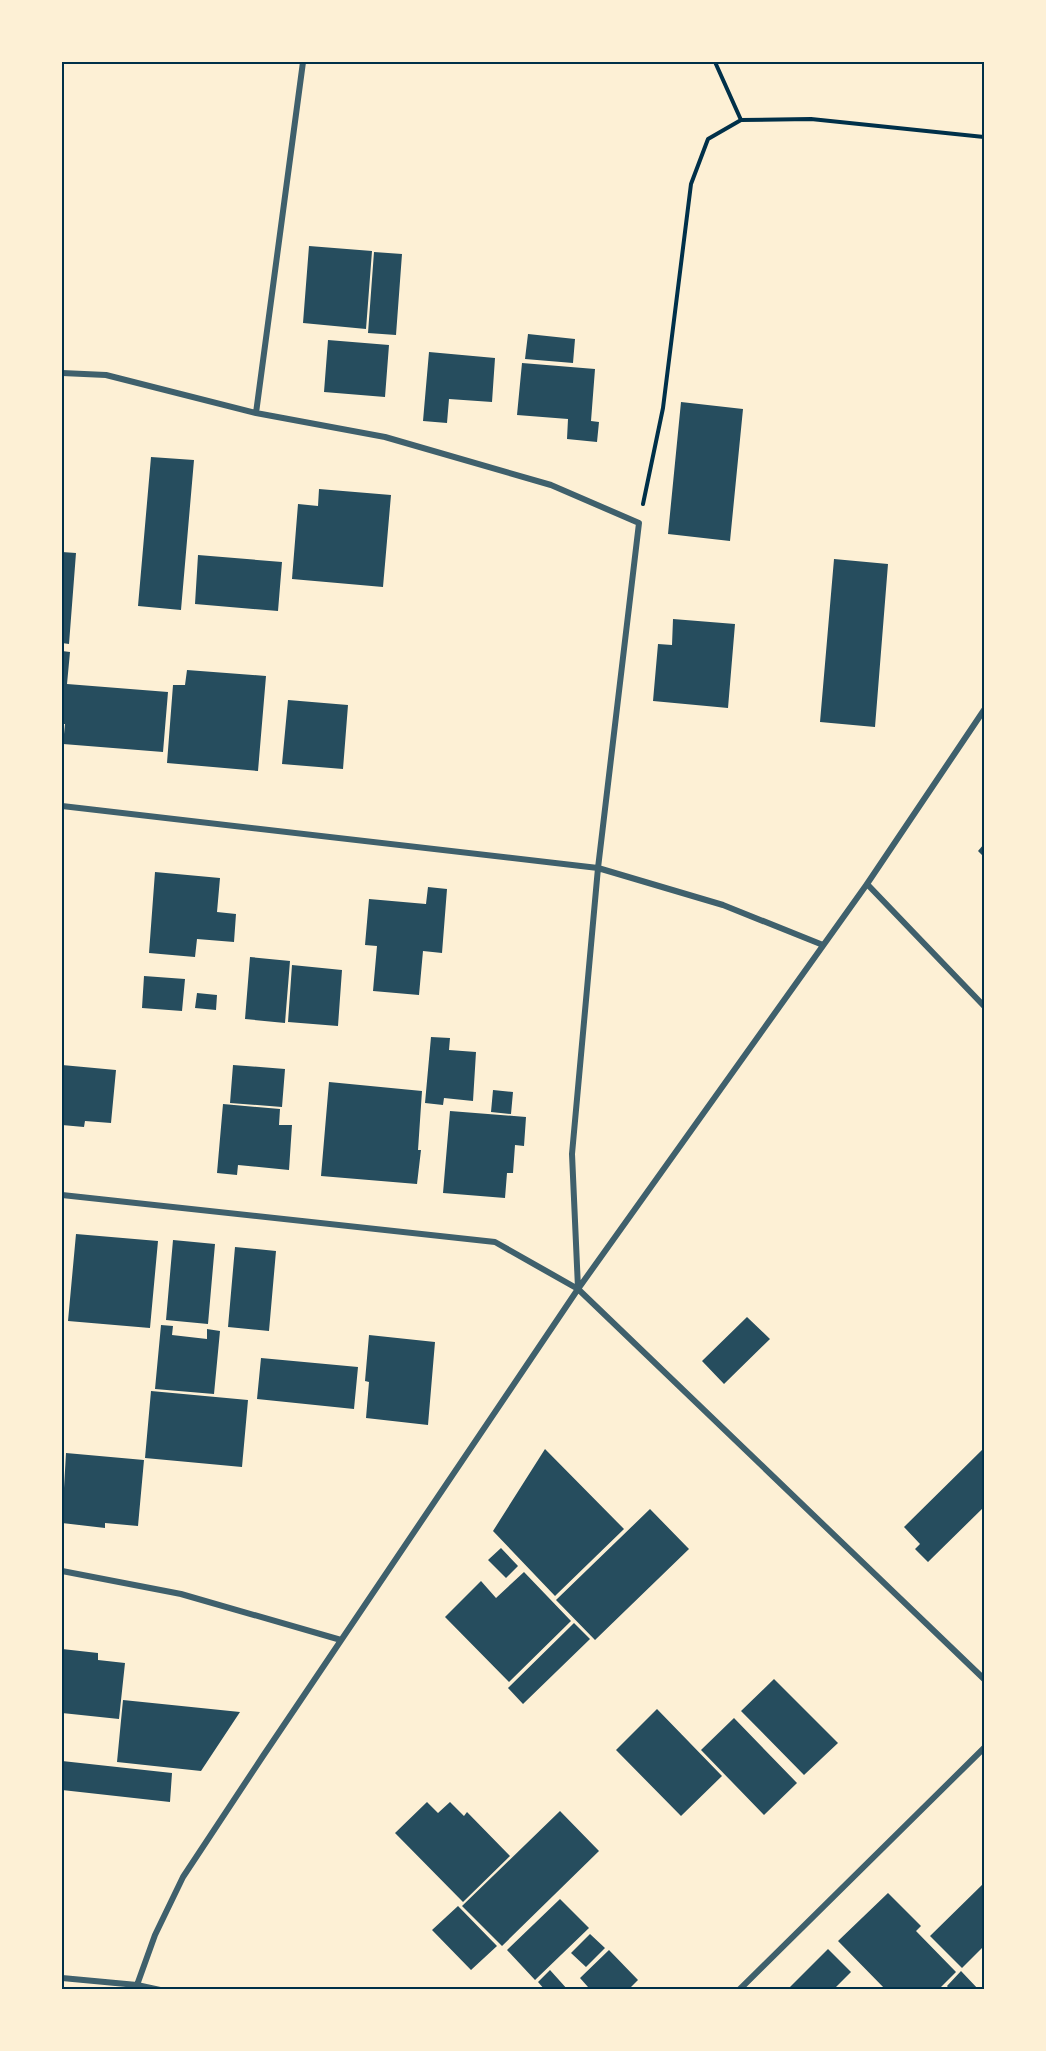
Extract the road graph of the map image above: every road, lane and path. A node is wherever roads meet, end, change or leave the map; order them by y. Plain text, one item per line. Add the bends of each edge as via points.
1 (303, 62) edge
2 (715, 62) edge
3 (741, 120) junction
4 (984, 137) edge
5 (62, 373) edge
6 (256, 412) junction
7 (639, 523) junction
8 (984, 710) edge
9 (62, 806) edge
10 (598, 868) junction
11 (867, 884) junction
12 (823, 945) junction
13 (984, 1006) edge
14 (62, 1195) edge
15 (578, 1289) junction
16 (62, 1571) edge
17 (341, 1640) junction
18 (984, 1679) edge
19 (984, 1748) edge
20 (62, 1978) edge
21 (88, 1982) junction
22 (137, 1985) junction
23 (85, 1989) edge
24 (160, 1989) edge
25 (739, 1989) edge

1 - 6 street
2 - 3 path
3 - 4 path via 811,119
3 - 7 path via 708,139 691,184 663,408
5 - 6 street via 106,375
6 - 7 street via 385,437 551,485
7 - 10 street
8 - 11 street
9 - 10 street
10 - 12 street via 723,905
10 - 15 street via 572,1154
11 - 12 street
11 - 13 street
12 - 15 street
14 - 15 street via 495,1242
15 - 17 street
15 - 18 street
16 - 17 street via 181,1594
17 - 22 street via 183,1877 155,1935
19 - 25 street
20 - 21 street
21 - 22 street
21 - 23 street
22 - 24 street

